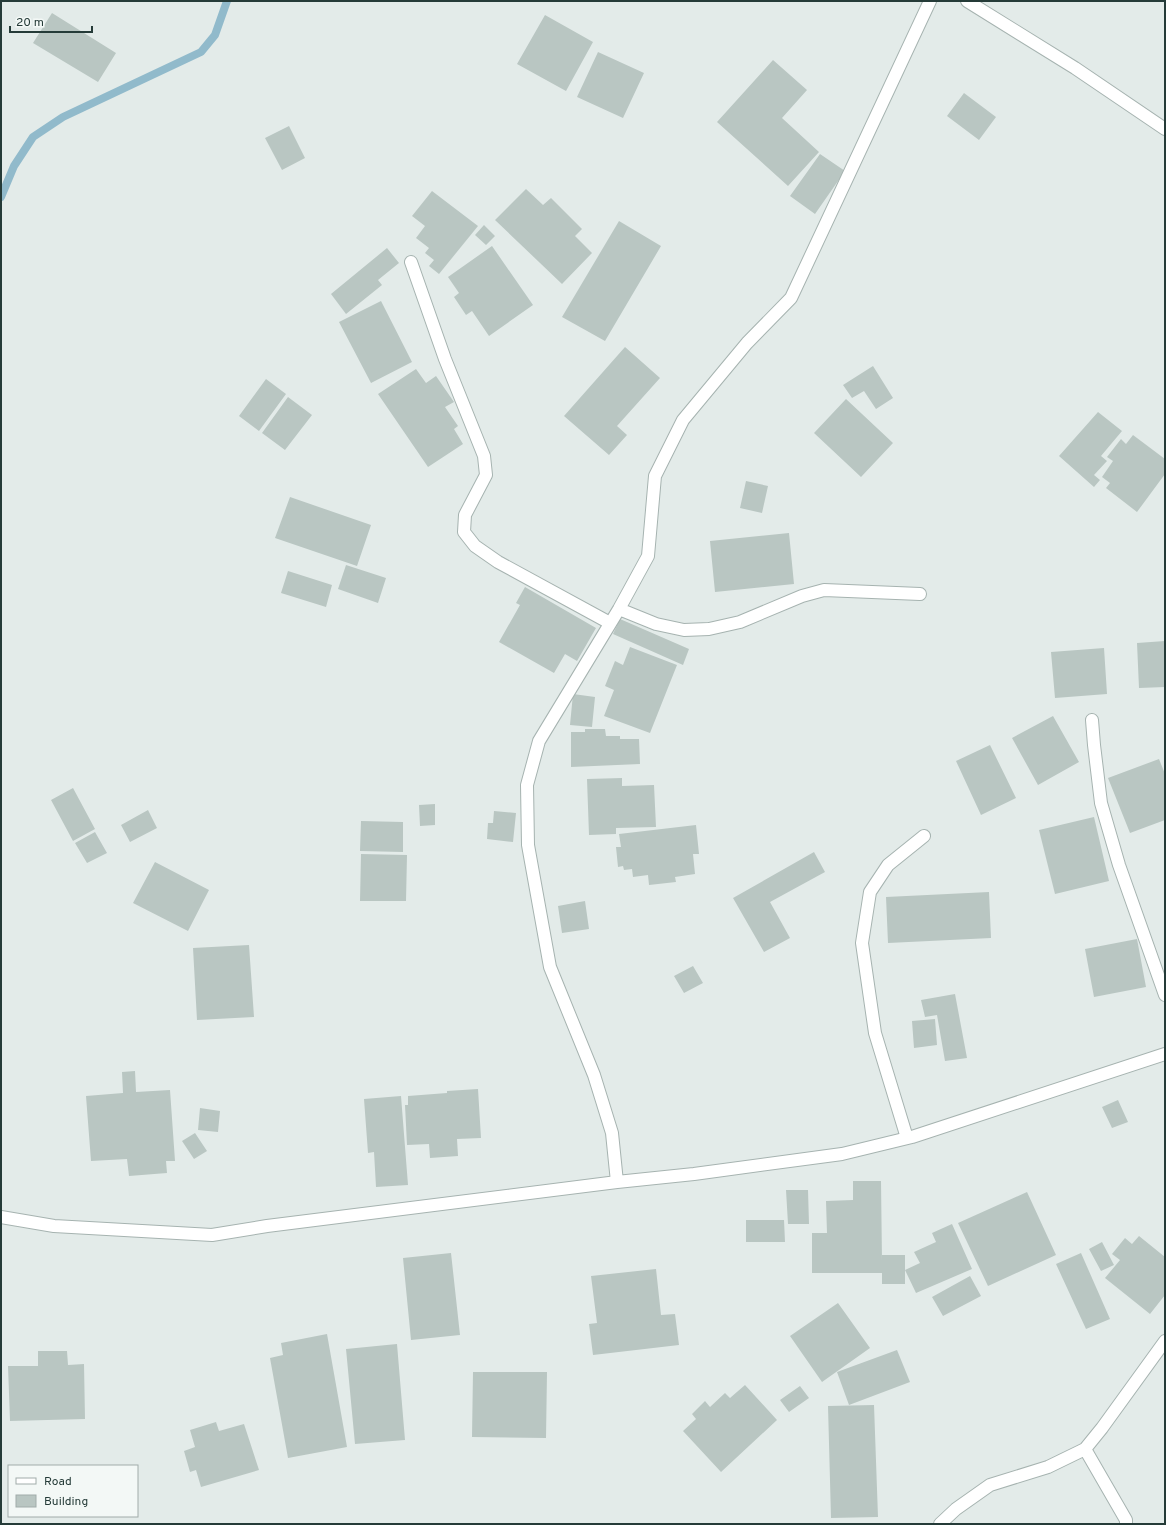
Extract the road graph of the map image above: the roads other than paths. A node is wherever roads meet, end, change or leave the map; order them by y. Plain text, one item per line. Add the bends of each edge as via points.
1 (930, 1) edge
2 (967, 1) edge
3 (1165, 129) edge
4 (411, 262) dead end
5 (920, 594) dead end
6 (619, 609) junction
7 (610, 622) junction
8 (1092, 720) dead end
9 (924, 836) dead end
10 (1165, 995) edge
11 (1165, 1054) edge
12 (906, 1138) junction
13 (617, 1182) junction
14 (1, 1217) edge
15 (1165, 1341) edge
16 (1085, 1449) junction
17 (940, 1524) edge
18 (1126, 1524) edge

1 - 6 street via 791,298 747,343 683,420 655,476 648,556
2 - 3 street via 1075,68
4 - 7 street via 445,359 484,456 486,475 465,515 464,532 475,546 498,562
5 - 6 street via 824,590 802,596 740,622 697,630 656,624
6 - 7 street
7 - 13 street via 539,741 526,785 528,845 550,967 594,1075 612,1133
8 - 10 street via 1101,803 1119,865
9 - 12 street via 888,865 870,892 862,943 875,1033
11 - 12 street
12 - 13 street via 842,1154
13 - 14 street via 212,1235 54,1226
15 - 16 street
16 - 17 street via 1048,1467 990,1485
16 - 18 street

